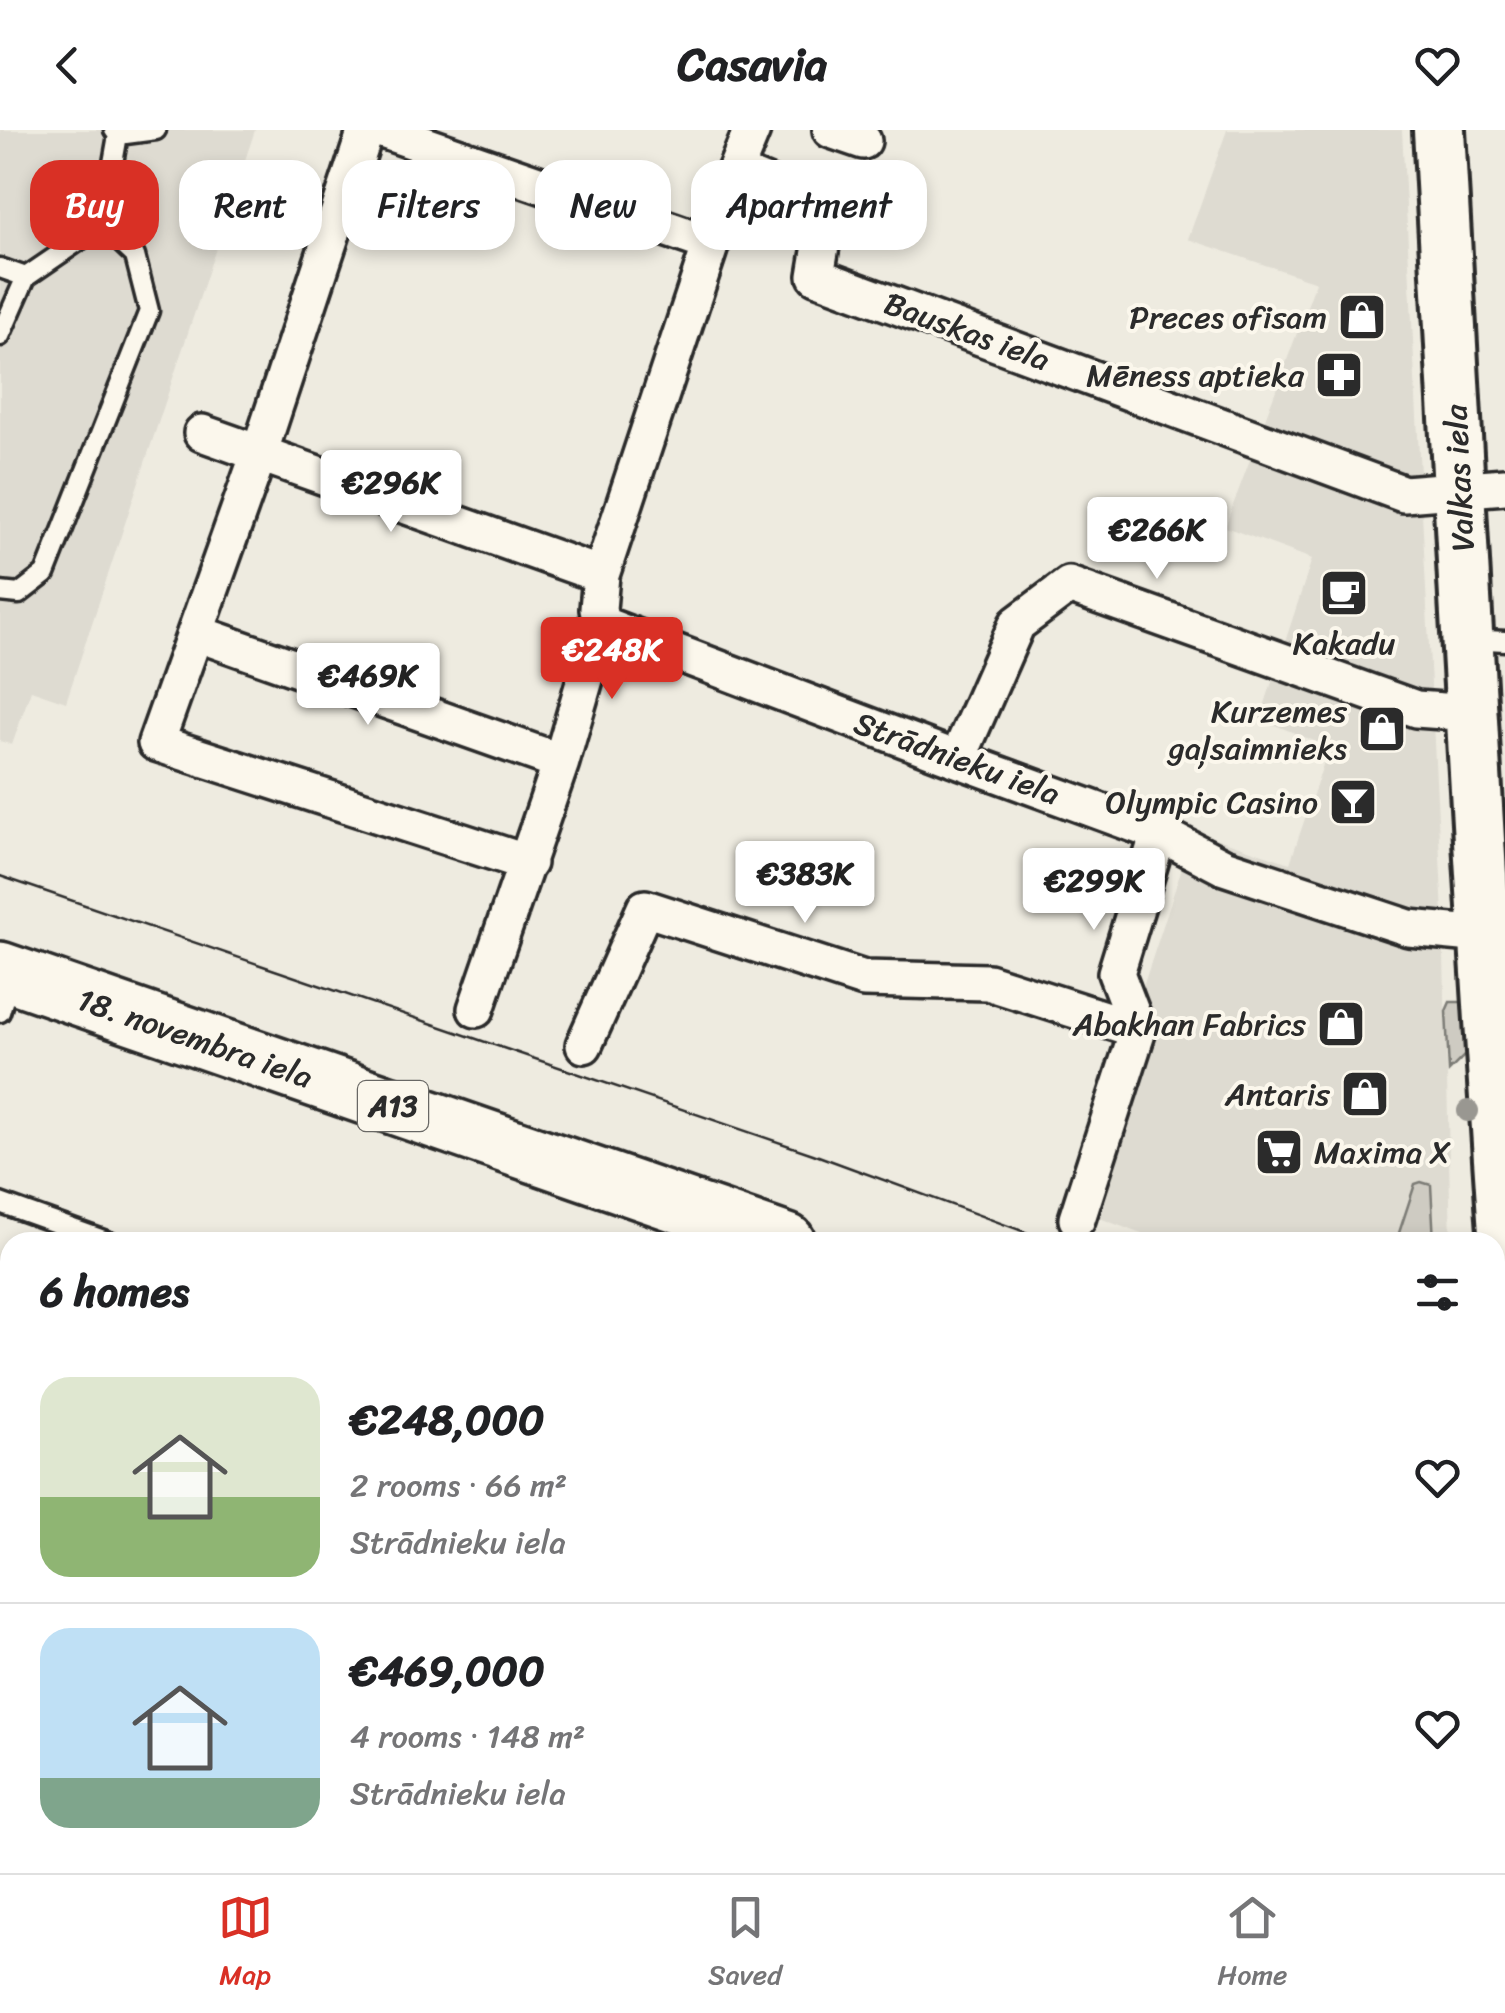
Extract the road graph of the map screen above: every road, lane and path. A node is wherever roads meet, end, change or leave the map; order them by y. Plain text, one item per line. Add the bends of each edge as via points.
1 (156, 130) edge
2 (366, 130) edge
3 (382, 130) edge
4 (752, 130) edge
5 (1440, 130) edge
6 (116, 132) edge
7 (112, 160) edge
8 (740, 160) edge
9 (691, 237) edge
10 (65, 250) edge
11 (129, 250) edge
12 (710, 250) edge
13 (820, 250) edge
14 (0, 268) edge
15 (26, 277) junction
16 (0, 336) edge
17 (202, 433) dead end
18 (259, 454) junction
19 (1483, 487) edge
20 (602, 574) junction
21 (0, 592) edge
22 (601, 624) junction
23 (196, 633) junction
24 (1486, 640) edge
25 (1471, 713) junction
26 (954, 758) junction
27 (561, 762) junction
28 (1159, 832) junction
29 (528, 864) junction
30 (1484, 935) junction
31 (4, 985) edge
32 (1497, 1000) edge
33 (476, 1009) dead end
34 (1138, 1030) junction
35 (584, 1045) dead end
36 (1502, 1168) edge
37 (0, 1203) edge
38 (1076, 1218) dead end
39 (81, 1232) edge
40 (757, 1232) edge
41 (1504, 1232) edge

1 - 6 lane
2 - 18 street
3 - 9 street
4 - 8 street
5 - 19 street, Valkas iela
6 - 7 lane
10 - 15 lane
11 - 21 lane via 149,311 44,574 19,594
12 - 20 street
13 - 19 street, Bauskas iela via 816,276 1404,494
14 - 15 lane
15 - 16 lane
17 - 18 street
18 - 20 street
18 - 23 street
19 - 24 street, Valkas iela
20 - 22 street
22 - 26 street, Strādnieku iela
22 - 27 street
23 - 27 street
23 - 29 street via 156,743
24 - 25 street, Valkas iela
25 - 26 street via 1416,709 1069,586 1017,624
25 - 30 street, Valkas iela
26 - 28 street, Strādnieku iela
27 - 29 street
28 - 30 street, Strādnieku iela via 1224,867 1408,928
28 - 34 street via 1116,974
29 - 33 street
30 - 32 street, Valkas iela
31 - 40 main road, 18. novembra iela / A13
32 - 36 street, Valkas iela
34 - 35 street via 988,982 864,979 646,908
34 - 38 street
36 - 41 street, Valkas iela
37 - 39 lane

